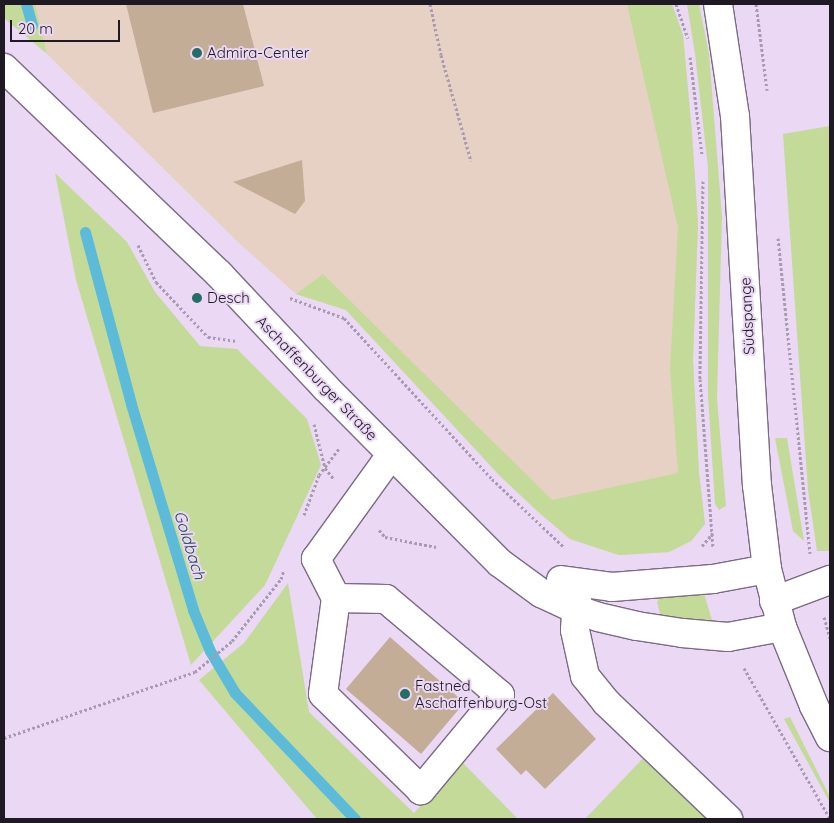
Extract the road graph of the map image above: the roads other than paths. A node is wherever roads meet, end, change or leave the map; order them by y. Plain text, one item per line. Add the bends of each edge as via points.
1 (718, 4) edge
2 (4, 68) edge
3 (391, 455) junction
4 (767, 569) junction
5 (822, 582) edge
6 (577, 596) junction
7 (336, 598) junction
8 (778, 614) junction
9 (830, 737) edge
10 (728, 819) edge

1 - 4 street, Südspange via 735,116 757,485
2 - 3 street, Aschaffenburger Straße via 200,255
3 - 6 street, Aschaffenburger Straße via 500,563 541,592
3 - 7 street via 316,559
4 - 6 street, Aschaffenburger Straße via 713,579 612,587
4 - 8 street, Südspange
5 - 8 street, Aschaffenburger Straße
6 - 8 street, Aschaffenburger Straße via 598,617 682,633 728,637
6 - 10 street via 575,630 585,676 607,703
7 - 7 street via 323,694 421,790 500,695 386,599
8 - 9 street, Südspange via 814,706

